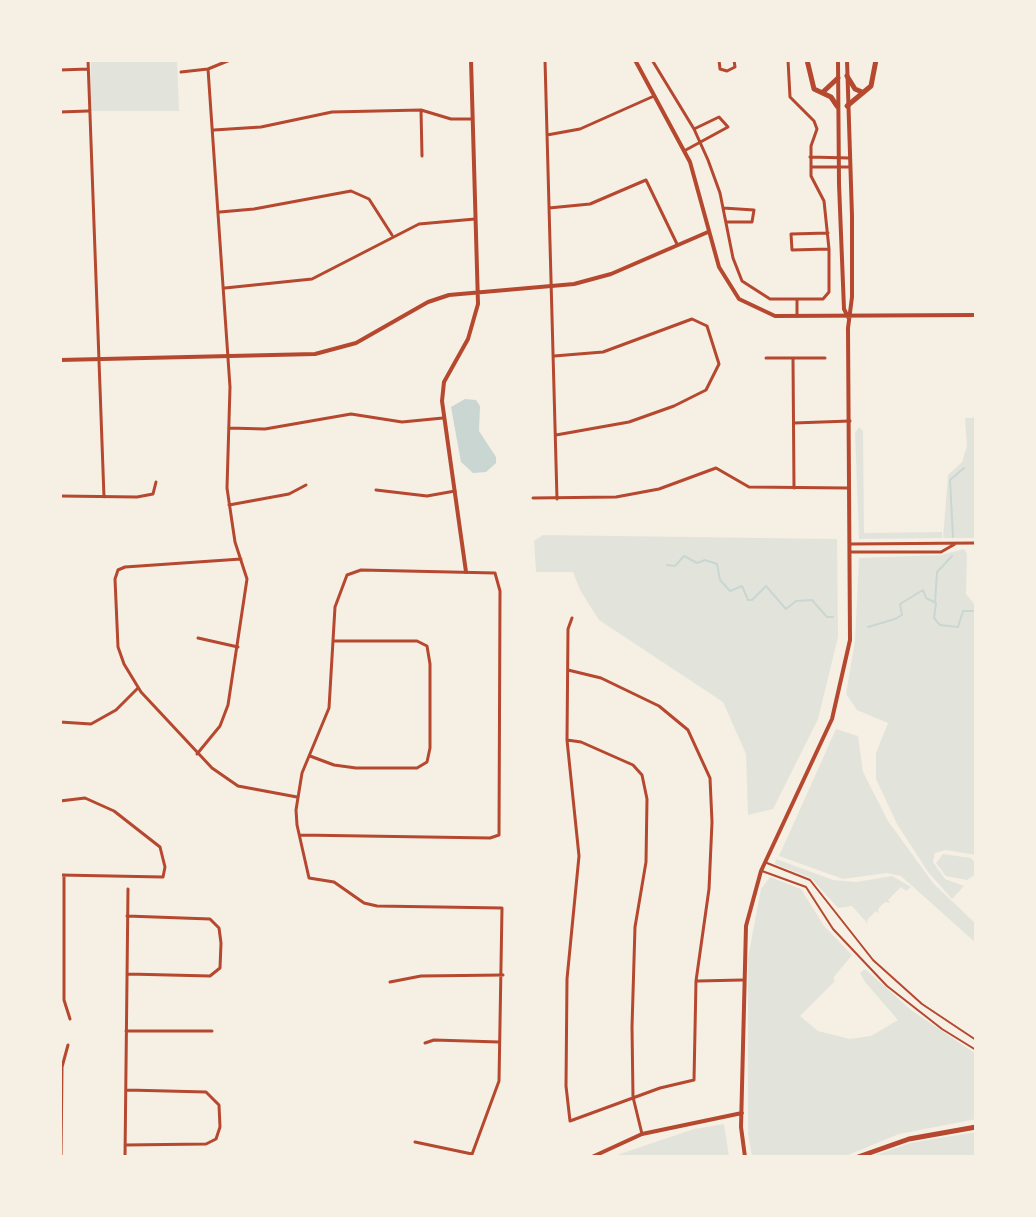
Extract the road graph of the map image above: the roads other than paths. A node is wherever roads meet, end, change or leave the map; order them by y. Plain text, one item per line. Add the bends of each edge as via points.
1 (88, 60) edge
2 (230, 60) edge
3 (471, 60) edge
4 (546, 60) edge
5 (635, 60) edge
6 (652, 60) edge
7 (719, 60) edge
8 (734, 60) edge
9 (788, 60) edge
10 (807, 60) edge
11 (838, 60) edge
12 (847, 60) edge
13 (876, 60) edge
14 (88, 69) junction
15 (208, 69) junction
16 (60, 70) edge
17 (181, 72) dead end
18 (847, 76) junction
19 (838, 78) junction
20 (822, 93) junction
21 (863, 93) junction
22 (654, 96) junction
23 (837, 106) junction
24 (847, 106) junction
25 (421, 110) junction
26 (90, 111) junction
27 (60, 112) edge
28 (473, 119) junction
29 (694, 129) junction
30 (214, 130) junction
31 (547, 135) junction
32 (701, 143) junction
33 (684, 151) junction
34 (422, 156) dead end
35 (810, 157) junction
36 (838, 158) junction
37 (849, 158) junction
38 (811, 167) junction
39 (838, 167) junction
40 (850, 167) junction
41 (549, 208) junction
42 (723, 208) junction
43 (220, 212) junction
44 (475, 219) junction
45 (726, 222) junction
46 (708, 232) junction
47 (828, 233) junction
48 (393, 236) junction
49 (677, 244) junction
50 (829, 249) junction
51 (225, 288) junction
52 (552, 288) junction
53 (478, 291) junction
54 (797, 300) junction
55 (976, 315) edge
56 (848, 317) junction
57 (797, 318) junction
58 (554, 356) junction
59 (229, 358) junction
60 (766, 358) dead end
61 (793, 358) junction
62 (825, 358) dead end
63 (60, 360) edge
64 (98, 360) junction
65 (444, 418) junction
66 (850, 421) junction
67 (794, 423) junction
68 (229, 428) junction
69 (556, 435) junction
70 (156, 482) dead end
71 (306, 485) dead end
72 (794, 488) junction
73 (850, 488) junction
74 (376, 490) dead end
75 (455, 491) junction
76 (60, 496) edge
77 (104, 497) junction
78 (533, 498) dead end
79 (557, 499) junction
80 (229, 505) junction
81 (976, 543) edge
82 (851, 544) junction
83 (955, 544) junction
84 (851, 552) junction
85 (241, 559) junction
86 (466, 572) junction
87 (572, 618) dead end
88 (198, 638) dead end
89 (333, 641) junction
90 (238, 647) junction
91 (568, 670) junction
92 (138, 688) junction
93 (60, 722) edge
94 (567, 740) junction
95 (197, 754) junction
96 (309, 756) junction
97 (297, 797) junction
98 (60, 801) edge
99 (300, 835) junction
100 (764, 862) junction
101 (761, 871) junction
102 (62, 875) edge
103 (128, 889) dead end
104 (127, 916) junction
105 (127, 974) junction
106 (503, 975) junction
107 (742, 980) junction
108 (696, 981) junction
109 (390, 982) dead end
110 (70, 1019) dead end
111 (126, 1031) junction
112 (212, 1031) dead end
113 (976, 1040) edge
114 (499, 1042) junction
115 (425, 1043) dead end
116 (68, 1045) dead end
117 (976, 1050) edge
118 (126, 1090) junction
119 (633, 1097) junction
120 (742, 1113) junction
121 (976, 1127) edge
122 (642, 1134) junction
123 (415, 1142) dead end
124 (125, 1145) junction
125 (472, 1156) edge
126 (61, 1157) edge
127 (125, 1157) edge
128 (592, 1157) edge
129 (745, 1157) edge
130 (858, 1157) edge

1 - 14 street
2 - 15 street
3 - 28 street
4 - 31 street
5 - 22 street
6 - 29 street
7 - 8 street via 720,69 727,71 735,67
9 - 35 street via 790,97 816,126
10 - 20 main road via 810,82
11 - 19 street
12 - 18 street
13 - 21 main road via 873,81
14 - 16 street
14 - 26 street
15 - 17 street
15 - 30 street
18 - 21 main road
18 - 24 street
19 - 20 main road
19 - 23 street
20 - 23 main road
21 - 24 main road
22 - 31 street via 580,129
22 - 33 street
23 - 36 street
24 - 37 street
25 - 28 street via 461,121
25 - 30 street via 332,112 261,127
25 - 34 street
26 - 27 street
26 - 64 street
28 - 44 street
29 - 32 street
29 - 32 street via 719,117 728,127
30 - 43 street
31 - 41 street
32 - 33 street
32 - 42 street
33 - 46 street
35 - 36 street
35 - 38 street
36 - 37 street
36 - 39 street
37 - 40 street
38 - 39 street
38 - 47 street via 824,201
39 - 40 street
39 - 56 street
40 - 56 street
41 - 49 street via 590,204 646,180
41 - 52 street
42 - 45 street
42 - 45 street via 754,210 752,222
43 - 48 street via 351,191 369,199
43 - 51 street
44 - 48 street via 428,222
44 - 53 street
45 - 54 street via 742,281 770,299
46 - 49 street
46 - 57 street via 719,267 739,299 759,311
47 - 50 street
47 - 50 street via 791,234 792,250
48 - 51 street via 312,279
49 - 52 street via 611,274
50 - 54 street via 828,296
51 - 59 street
52 - 53 street
52 - 58 street
53 - 59 street via 428,302 342,347 303,356
53 - 65 street via 476,319 444,382
54 - 57 street
55 - 56 street
56 - 57 street
56 - 66 street
58 - 69 street
58 - 69 street via 612,349 686,319 707,326 717,355 713,382 693,398 629,422
59 - 64 street
59 - 68 street
60 - 61 street
61 - 62 street
61 - 67 street
63 - 64 street
64 - 77 street
65 - 68 street via 402,422 351,414 265,429
65 - 75 street
66 - 67 street
66 - 73 street
67 - 72 street
68 - 80 street
69 - 79 street
70 - 77 street via 153,494
71 - 80 street via 289,494
72 - 73 street
72 - 79 street via 749,487 716,468 659,489
73 - 82 street
74 - 75 street via 427,496
75 - 86 street
76 - 77 street
78 - 79 street
80 - 85 street
81 - 83 street
82 - 83 street
82 - 84 street
83 - 84 street via 941,552
84 - 100 street via 850,640 840,693
85 - 90 street via 247,579
85 - 92 street via 118,570 118,647
86 - 89 street via 361,570 347,575 335,607
86 - 99 street via 495,573 500,591 499,835
87 - 91 street
88 - 90 street
89 - 96 street via 329,708
89 - 96 street via 425,645 431,736 422,766 356,768
90 - 95 street via 220,726
91 - 94 street
91 - 108 street via 601,678 659,706 688,730 710,778 712,855
92 - 93 street via 116,710 91,724
92 - 95 street
94 - 119 street via 633,765 642,775 647,799 646,862 633,957
94 - 119 street via 579,856 569,934 567,1116 570,1121 580,1119
95 - 97 street via 238,786
96 - 97 street
97 - 99 street
98 - 102 street via 94,801 147,835 162,850 163,877
99 - 106 street via 309,878 334,882 364,903 502,908
100 - 101 street
100 - 113 lane via 810,880 873,960 922,1004
101 - 107 street via 746,926
101 - 117 lane via 806,887 833,929 887,986
102 - 110 street via 64,1000
103 - 104 street
104 - 105 street
104 - 105 street via 210,919 219,928 221,943 220,968 210,976
105 - 111 street
106 - 109 street via 421,976
106 - 114 street
107 - 108 street
107 - 120 street
108 - 119 street via 691,1084
111 - 112 street
111 - 118 street
114 - 115 street
114 - 125 street via 499,1081
116 - 126 street via 62,1067
118 - 124 street
118 - 124 street via 206,1092 219,1105 220,1127 216,1139 206,1144
119 - 122 street
120 - 122 street
120 - 129 street
121 - 130 main road via 909,1139
122 - 128 street
123 - 125 street
124 - 127 street

